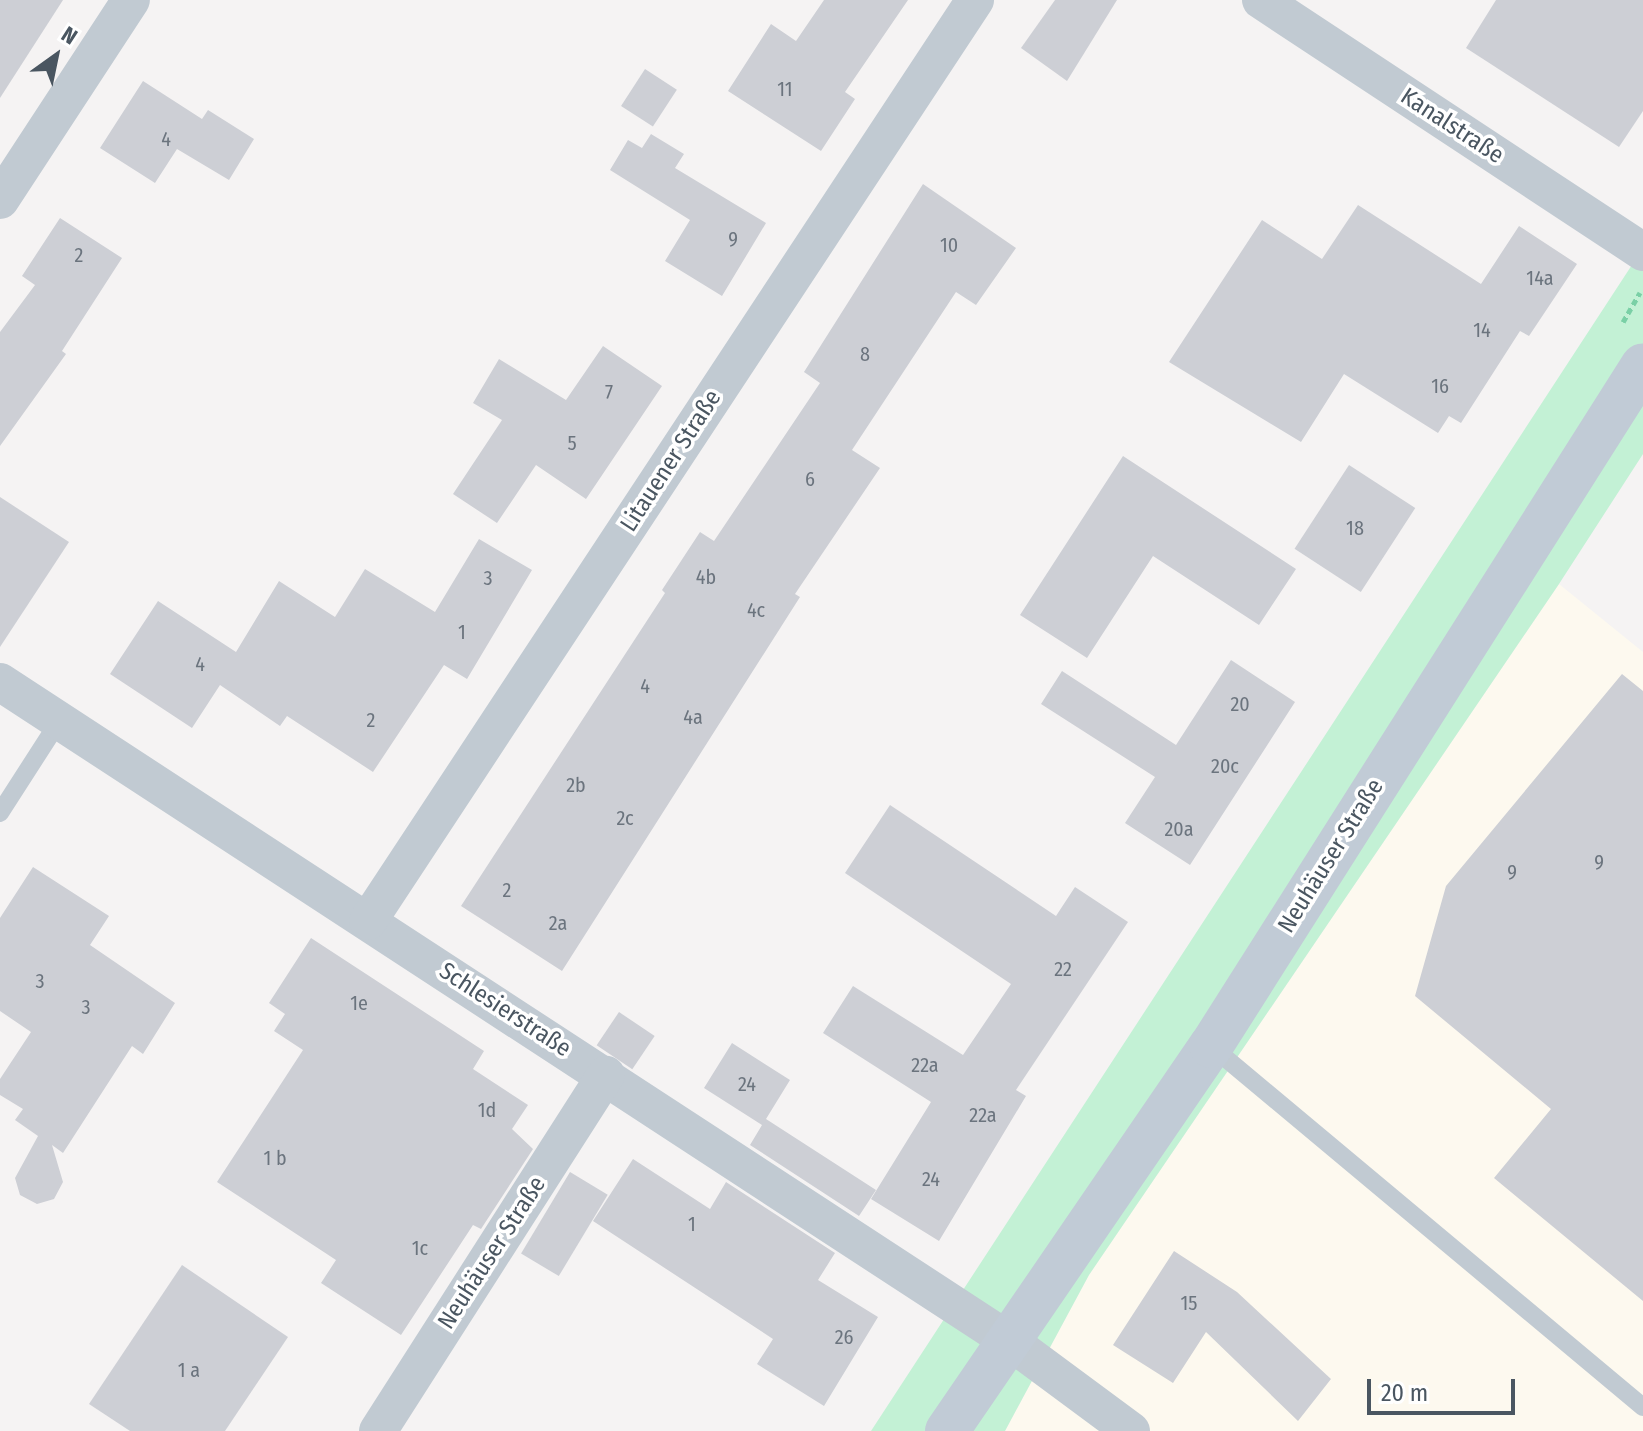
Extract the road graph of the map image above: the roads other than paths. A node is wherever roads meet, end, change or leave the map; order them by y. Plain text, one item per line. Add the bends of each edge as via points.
1 (131, 0) edge
2 (975, 0) edge
3 (1261, 0) edge
4 (0, 200) edge
5 (1643, 252) edge
6 (1643, 365) edge
7 (0, 682) edge
8 (59, 721) junction
9 (0, 813) edge
10 (368, 921) junction
11 (1211, 1046) junction
12 (606, 1075) junction
13 (1008, 1340) junction
14 (1643, 1407) edge
15 (378, 1431) edge
16 (947, 1431) edge
17 (1131, 1431) edge

1 - 4 street
2 - 10 street, Litauener Straße
3 - 5 street, Kanalstraße
6 - 11 main road, Neuhäuser Straße
7 - 8 street, Schlesierstraße
8 - 9 lane
8 - 10 street, Schlesierstraße
10 - 12 street, Schlesierstraße
11 - 13 main road, Neuhäuser Straße
11 - 14 lane
12 - 13 street, Schlesierstraße
12 - 15 street, Neuhäuser Straße
13 - 16 main road, Neuhäuser Straße
13 - 17 street

